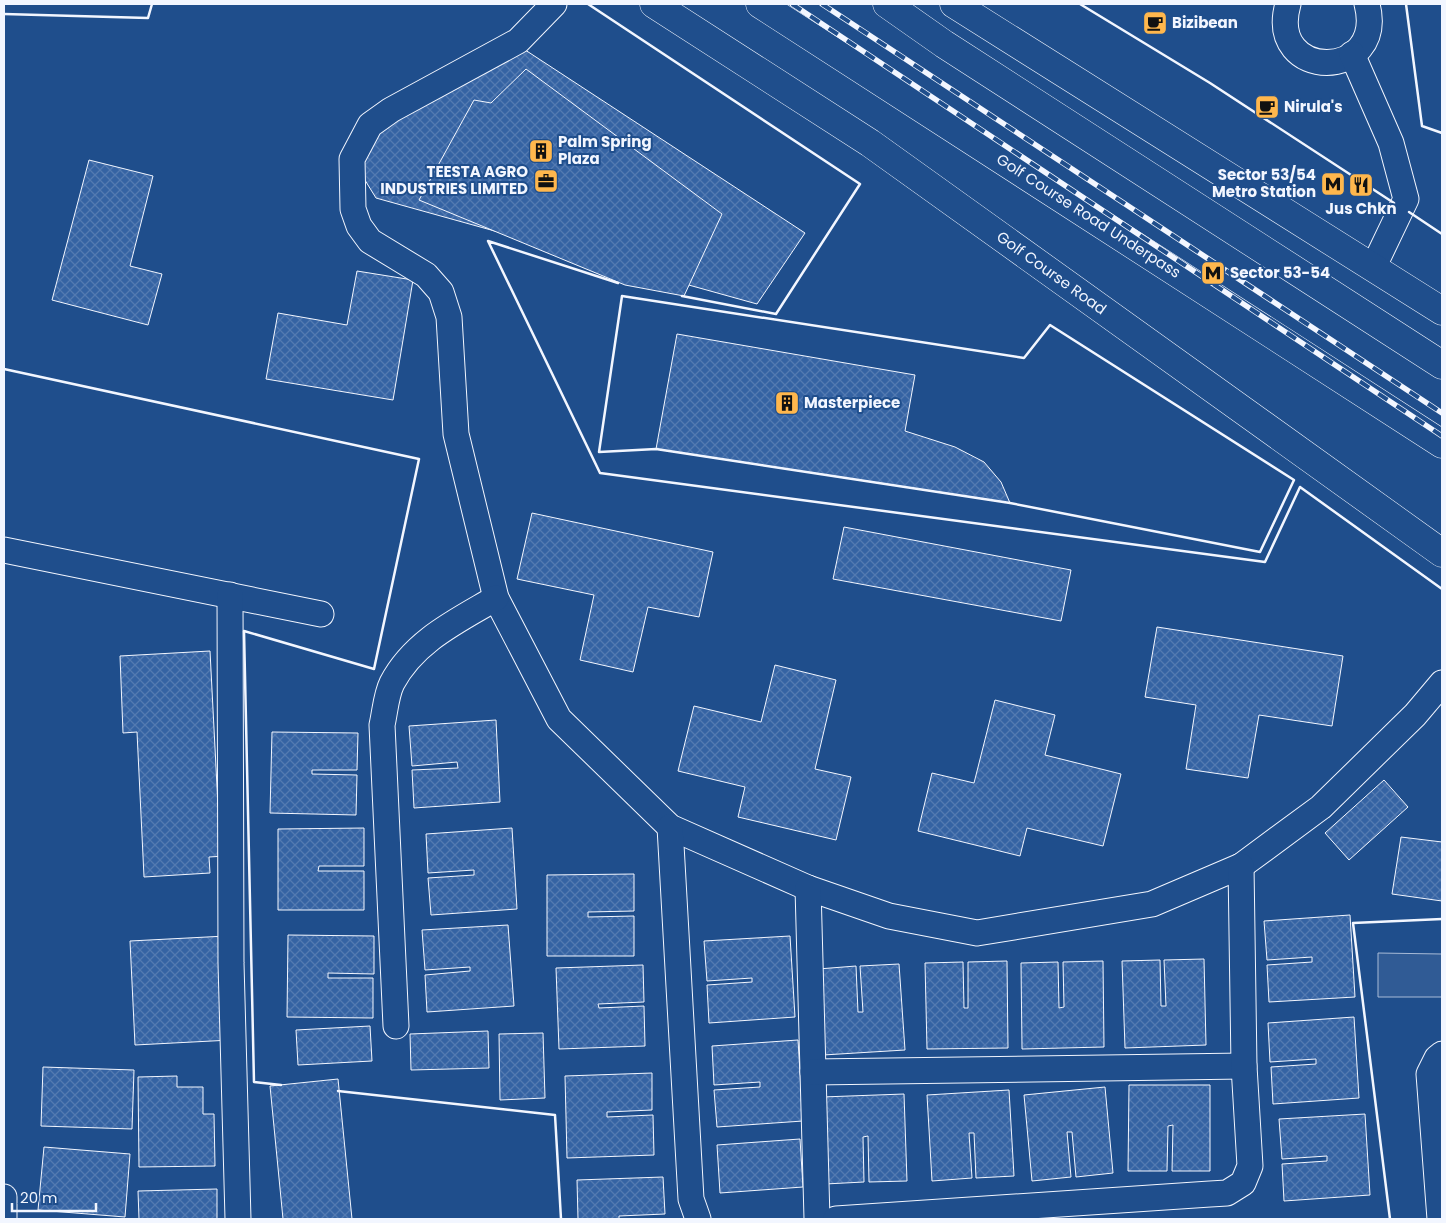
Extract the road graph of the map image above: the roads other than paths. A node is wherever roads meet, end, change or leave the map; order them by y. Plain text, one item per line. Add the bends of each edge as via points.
1 (554, 4) edge
2 (654, 4) edge
3 (760, 4) edge
4 (887, 4) edge
5 (1288, 4) edge
6 (1367, 4) edge
7 (964, 7) edge
8 (1352, 54) junction
9 (1373, 268) junction
10 (1442, 311) edge
11 (1442, 365) edge
12 (1442, 444) edge
13 (4, 550) edge
14 (1442, 553) edge
15 (230, 595) junction
16 (496, 598) junction
17 (320, 614) dead end
18 (1442, 682) edge
19 (670, 827) junction
20 (1241, 866) junction
21 (808, 888) junction
22 (396, 1026) dead end
23 (1442, 1054) edge
24 (1244, 1066) junction
25 (813, 1072) junction
26 (4, 1197) edge
27 (4, 1219) edge
28 (238, 1219) edge
29 (698, 1219) edge
30 (817, 1219) edge
31 (836, 1219) edge
32 (1440, 1219) edge

1 - 16 street via 518,41 391,110 370,125 352,158 353,209 359,226 370,241 426,275 442,292 449,317 456,434
2 - 14 street, Golf Course Road via 870,144
3 - 12 street, Golf Course Road Underpass
4 - 11 street
5 - 8 street via 1284,16 1285,30 1290,43 1300,54 1326,64 1341,62
6 - 8 street via 1371,18 1369,32 1363,45
7 - 9 street
8 - 9 street via 1391,144 1406,199
9 - 10 street
13 - 15 street
15 - 17 street
15 - 28 street via 231,963
16 - 19 street via 558,719
16 - 22 street via 432,637 410,656 391,684 382,725
18 - 20 street via 1416,714 1321,807
19 - 21 street
19 - 29 street via 691,1199
20 - 21 street via 1152,904 977,933 889,916
20 - 24 street
21 - 25 street
23 - 32 street via 1429,1074
24 - 25 street
24 - 31 street via 1250,1166 1243,1183 1226,1192
25 - 30 street
26 - 27 street

